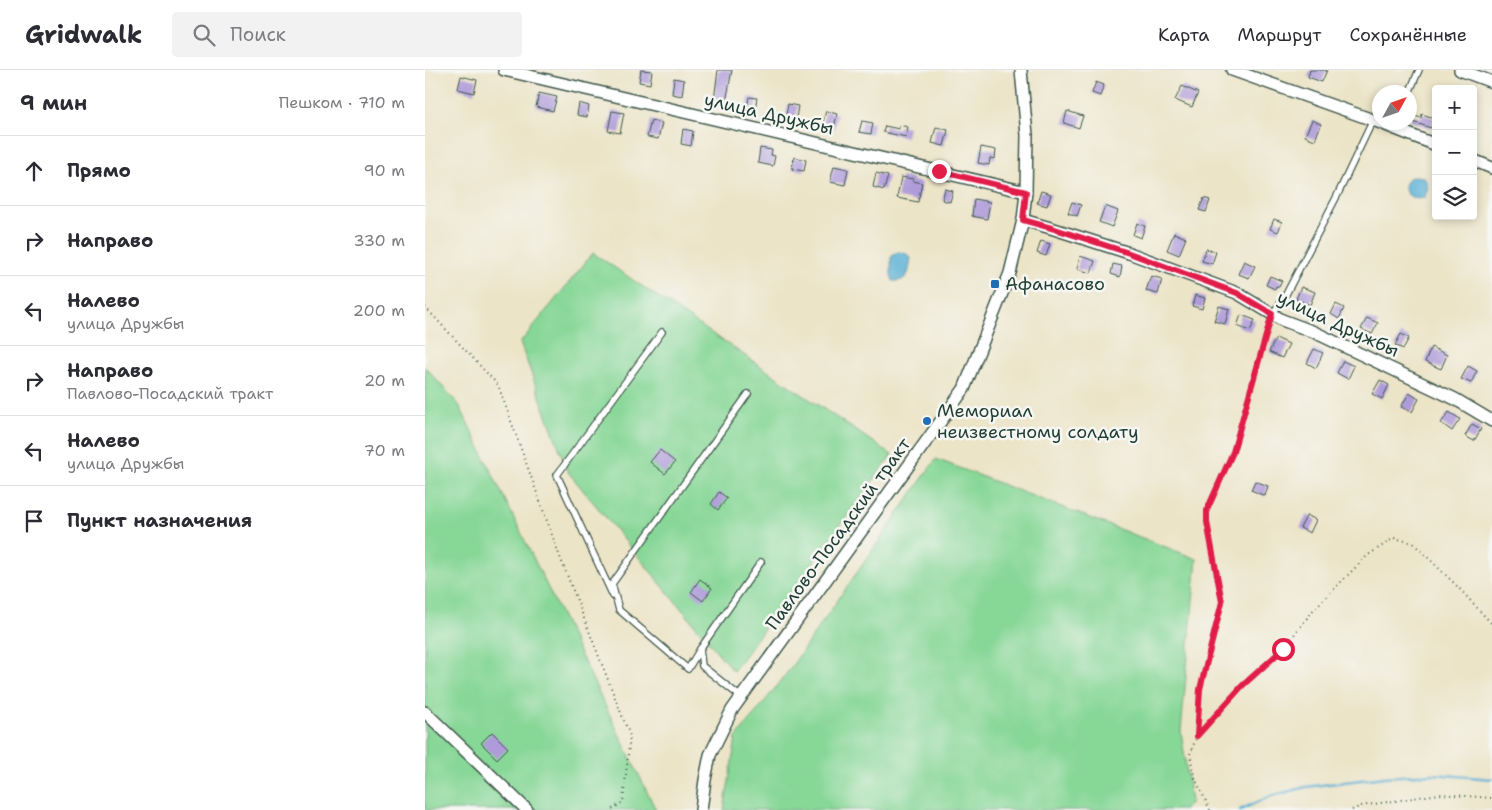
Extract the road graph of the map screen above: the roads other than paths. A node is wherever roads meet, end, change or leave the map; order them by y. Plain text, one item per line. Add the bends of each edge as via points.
1 (505, 70) edge
2 (1021, 70) edge
3 (1232, 70) edge
4 (1419, 70) edge
5 (1460, 70) edge
6 (1492, 82) edge
7 (1412, 85) edge
8 (1372, 120) edge
9 (1372, 122) edge
10 (1404, 130) edge
11 (1432, 143) edge
12 (1477, 162) edge
13 (1492, 168) edge
14 (1026, 192) junction
15 (1023, 220) junction
16 (1272, 314) junction
17 (662, 332) dead end
18 (748, 394) dead end
19 (1492, 421) edge
20 (761, 562) dead end
21 (619, 610) junction
22 (700, 649) junction
23 (741, 697) junction
24 (425, 712) edge
25 (527, 810) edge
26 (701, 810) edge

1 - 14 street, улица Дружбы
2 - 14 street, Павлово-Посадский тракт via 1027,135
3 - 8 street
4 - 7 lane
5 - 6 street
9 - 16 lane via 1283,300
10 - 11 street
12 - 13 street
14 - 15 street, Павлово-Посадский тракт
15 - 16 street, улица Дружбы via 1129,253 1237,293
15 - 23 street, Павлово-Посадский тракт via 1010,273 965,389
16 - 19 street, улица Дружбы via 1455,399
17 - 21 lane via 557,475
18 - 21 lane via 612,584
20 - 22 lane
21 - 22 lane via 688,669
22 - 23 lane via 702,666
23 - 26 street, Павлово-Посадский тракт via 710,755
24 - 25 street

